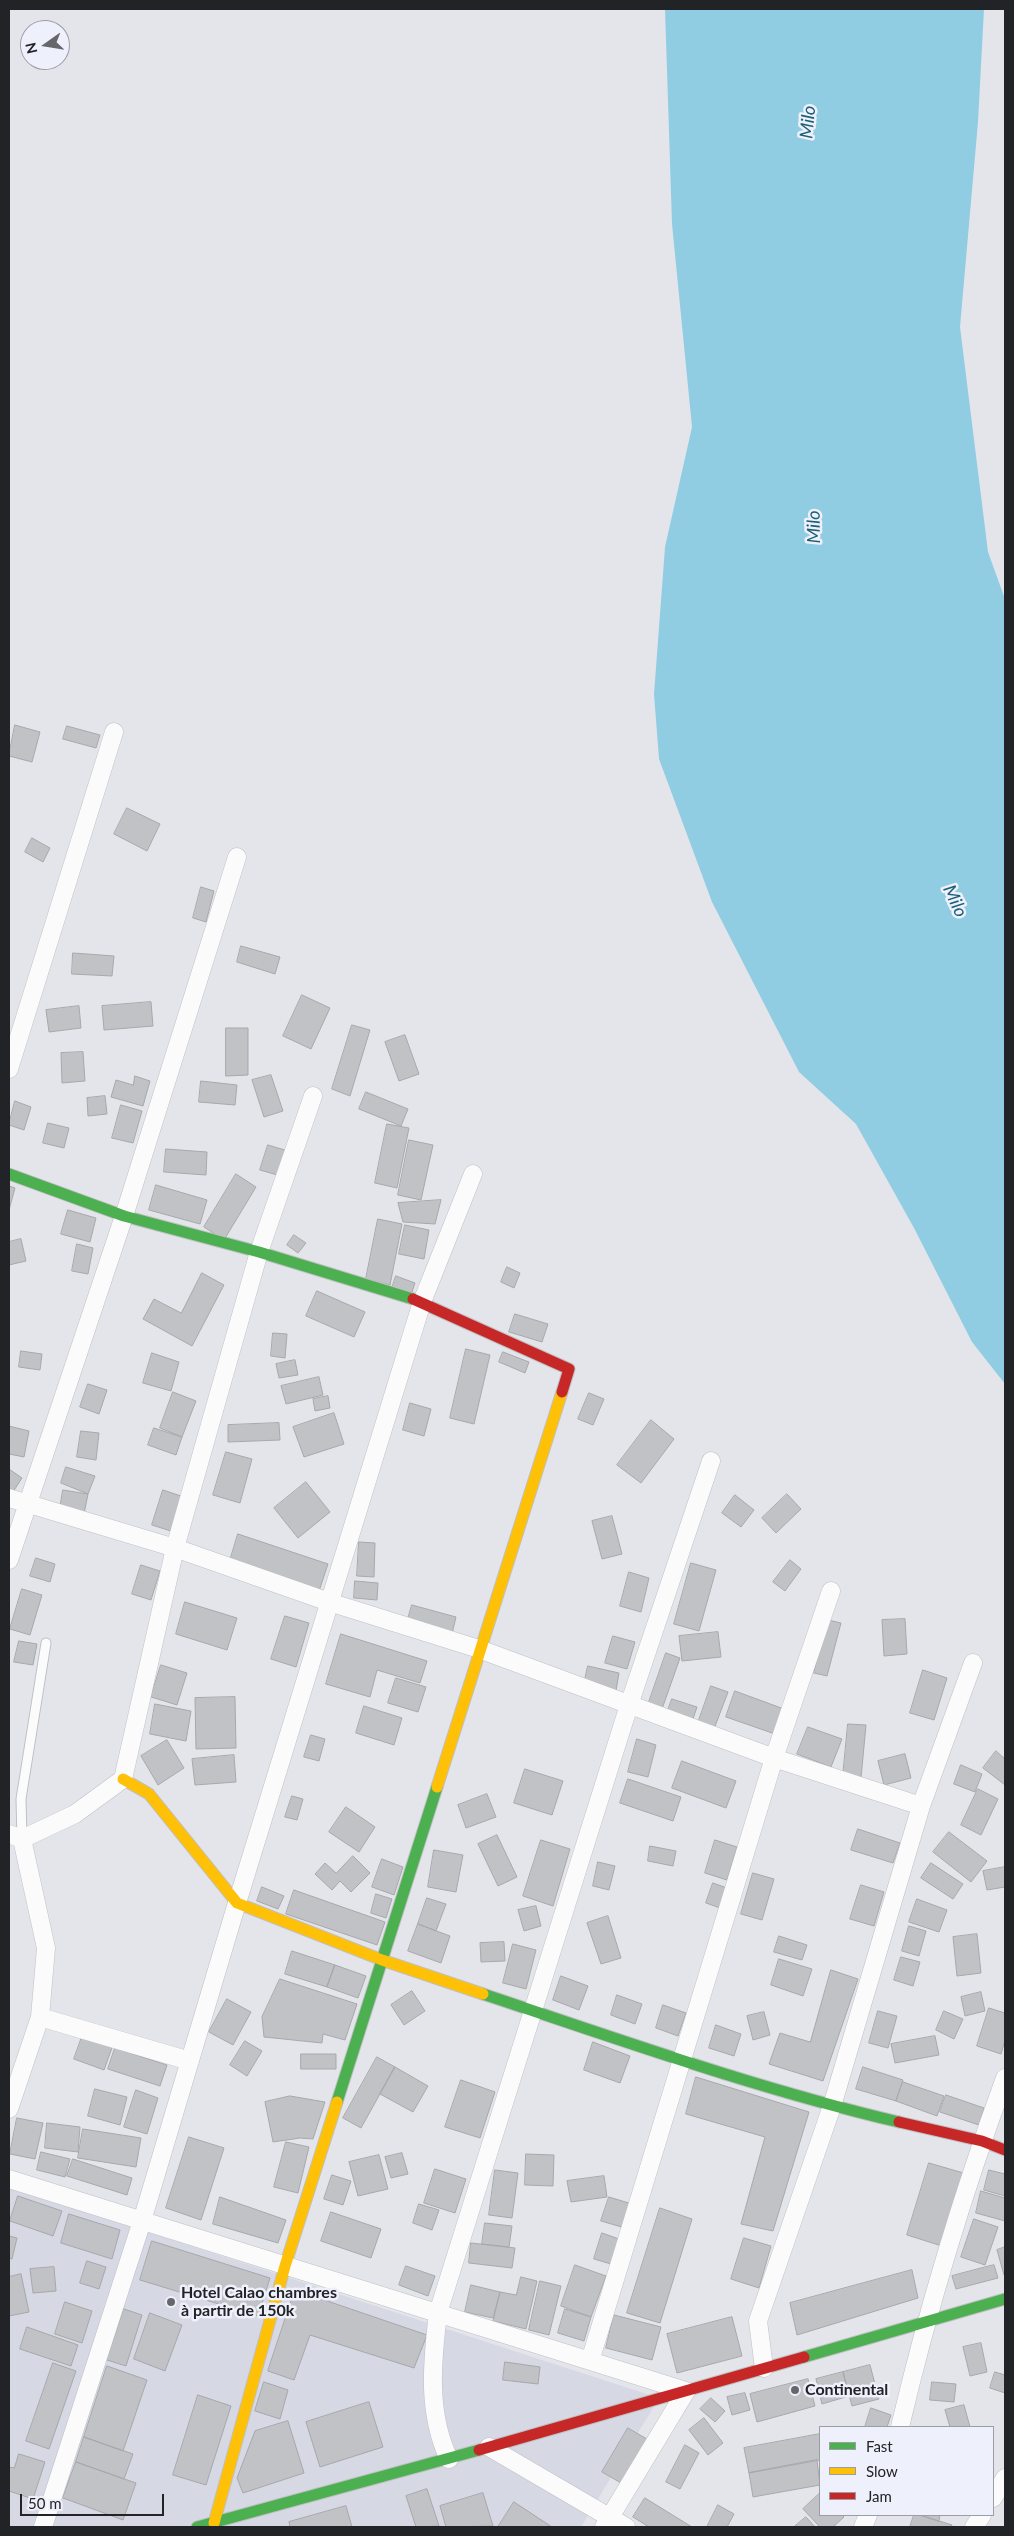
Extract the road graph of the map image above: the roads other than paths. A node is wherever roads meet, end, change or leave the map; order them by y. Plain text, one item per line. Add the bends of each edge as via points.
1 (114, 732) dead end
2 (237, 858) dead end
3 (9, 1069) edge
4 (313, 1096) dead end
5 (9, 1174) edge
6 (473, 1174) dead end
7 (124, 1216) junction
8 (259, 1252) junction
9 (422, 1302) junction
10 (711, 1461) dead end
11 (9, 1498) edge
12 (26, 1504) junction
13 (175, 1548) junction
14 (9, 1560) edge
15 (831, 1591) dead end
16 (329, 1602) junction
17 (46, 1643) dead end
18 (479, 1649) junction
19 (973, 1663) dead end
20 (629, 1705) junction
21 (774, 1758) junction
22 (123, 1780) junction
23 (921, 1806) junction
24 (16, 1837) edge
25 (237, 1903) junction
26 (382, 1960) junction
27 (533, 2009) junction
28 (40, 2017) junction
29 (682, 2060) junction
30 (190, 2061) junction
31 (1005, 2078) edge
32 (832, 2106) junction
33 (9, 2109) edge
34 (982, 2141) junction
35 (1005, 2150) edge
36 (9, 2179) edge
37 (142, 2221) junction
38 (285, 2266) junction
39 (1005, 2299) edge
40 (438, 2313) junction
41 (925, 2322) junction
42 (590, 2361) junction
43 (764, 2368) junction
44 (686, 2391) junction
45 (900, 2426) edge
46 (489, 2446) junction
47 (449, 2459) junction
48 (1005, 2478) edge
49 (994, 2496) edge
50 (981, 2516) edge
51 (607, 2522) edge
52 (214, 2523) junction
53 (43, 2527) edge
54 (197, 2527) edge
55 (626, 2527) edge
56 (974, 2527) edge

1 - 3 street
2 - 7 street
4 - 8 street
5 - 7 street
6 - 9 street
7 - 8 street
7 - 12 street
8 - 9 street
8 - 13 street
9 - 16 street
9 - 18 street via 569,1369
10 - 20 street
11 - 12 street
12 - 13 street
12 - 14 street
13 - 16 street
13 - 22 street
15 - 21 street
16 - 18 street
16 - 25 street
17 - 24 lane
18 - 20 street
18 - 26 street
19 - 23 street
20 - 21 street
20 - 27 street
21 - 23 street
21 - 29 street
22 - 24 street via 75,1814
22 - 25 street via 149,1794
23 - 32 street
24 - 28 street via 46,1948
25 - 26 street
25 - 30 street
26 - 27 street
26 - 38 street
27 - 29 street
27 - 40 street
28 - 30 street
28 - 33 street
29 - 32 street
29 - 42 street
30 - 37 street
31 - 34 street
32 - 34 street
32 - 43 street via 758,2321
34 - 35 street
34 - 41 street
36 - 37 street
37 - 38 street
37 - 53 street
38 - 40 street
38 - 52 street
39 - 41 street
40 - 42 street
40 - 47 street via 433,2388 435,2422
41 - 43 street
41 - 45 street
42 - 44 street
43 - 44 street
44 - 46 street
44 - 51 street
46 - 47 street
46 - 51 street
47 - 52 street
48 - 49 street
50 - 56 street
51 - 55 street
52 - 54 street

